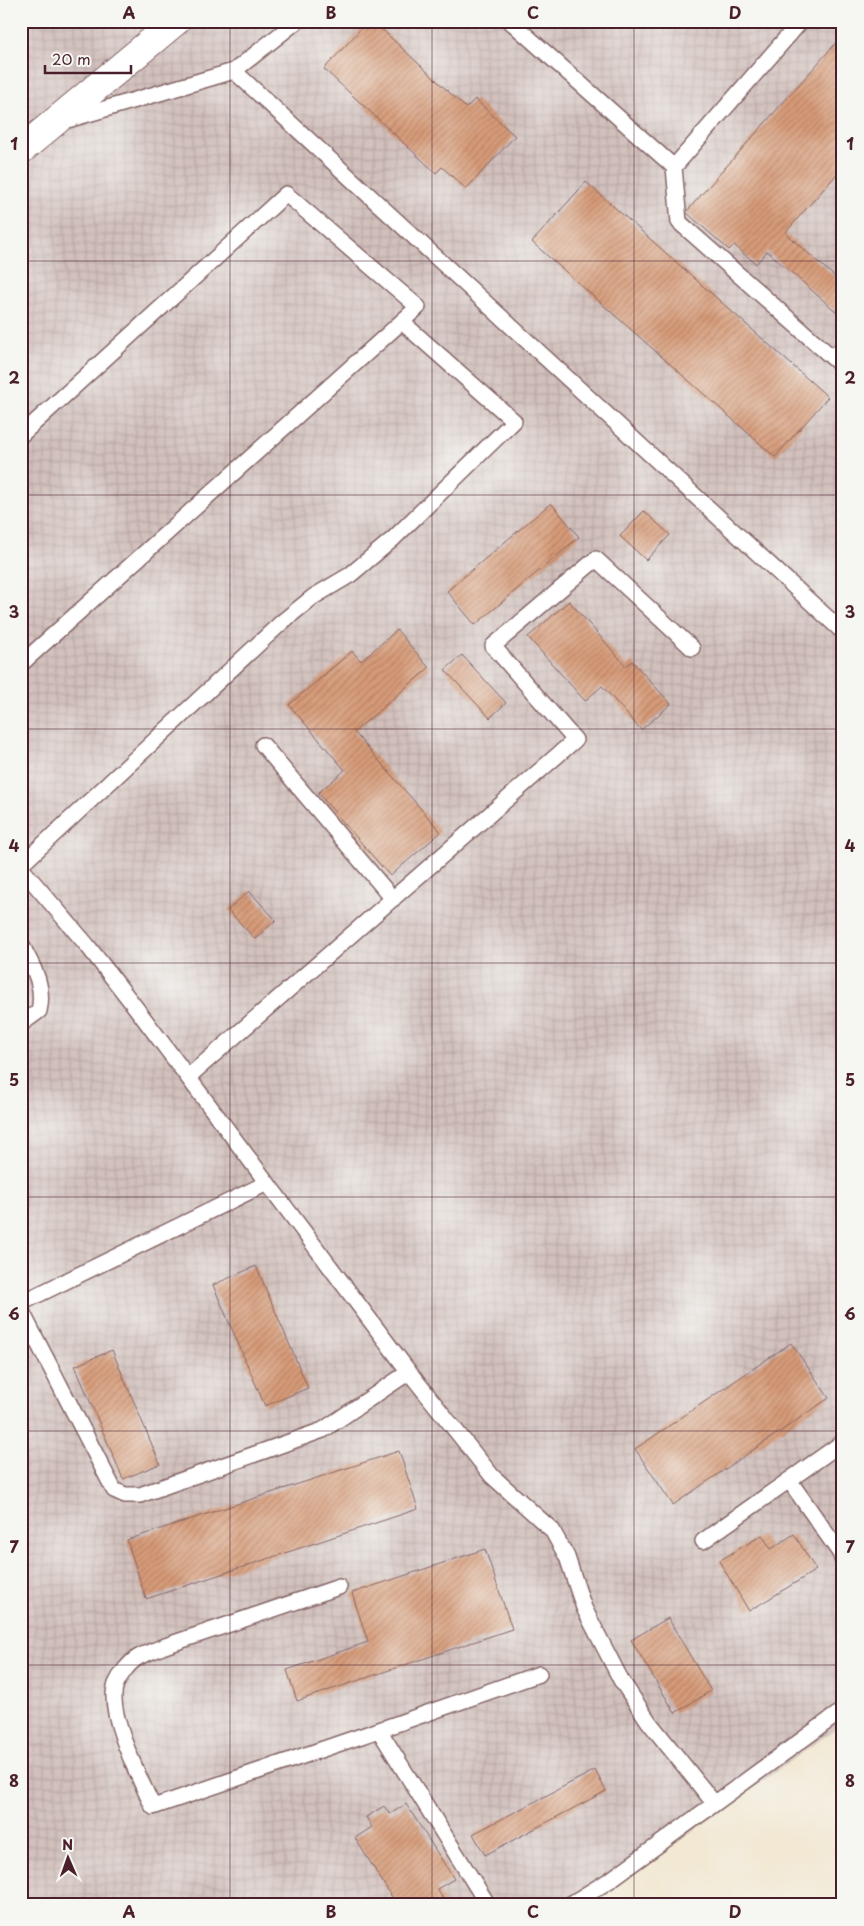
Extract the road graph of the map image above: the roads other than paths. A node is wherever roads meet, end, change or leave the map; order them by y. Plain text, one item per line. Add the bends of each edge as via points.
1 (176, 21) edge
2 (297, 21) edge
3 (510, 21) edge
4 (801, 21) edge
5 (234, 71) junction
6 (50, 125) junction
7 (21, 150) edge
8 (674, 167) junction
9 (402, 322) junction
10 (843, 347) edge
11 (838, 363) edge
12 (21, 435) edge
13 (843, 632) edge
14 (692, 648) dead end
15 (21, 664) edge
16 (263, 745) dead end
17 (21, 867) edge
18 (392, 899) junction
19 (21, 944) edge
20 (21, 1024) edge
21 (188, 1077) junction
22 (267, 1183) junction
23 (21, 1303) edge
24 (21, 1310) edge
25 (409, 1372) junction
26 (843, 1442) edge
27 (790, 1480) junction
28 (703, 1541) dead end
29 (843, 1561) edge
30 (339, 1587) dead end
31 (539, 1674) dead end
32 (843, 1710) edge
33 (379, 1730) junction
34 (714, 1803) junction
35 (488, 1905) edge
36 (569, 1905) edge

1 - 6 street
2 - 5 lane
3 - 8 lane
4 - 8 lane
5 - 6 lane
5 - 13 lane
6 - 7 street
8 - 11 lane via 679,222
9 - 12 lane via 418,307 286,194
9 - 15 lane
9 - 17 lane via 514,421 393,539 350,576 313,597 282,622
10 - 11 lane
14 - 18 lane via 596,559 493,646 575,740
16 - 18 lane
17 - 21 lane via 87,945
18 - 21 lane
19 - 20 lane via 39,980 42,999 39,1011
21 - 22 lane
22 - 23 lane
22 - 25 lane
24 - 25 lane via 114,1490 125,1494 140,1495 323,1430
25 - 34 lane via 492,1476 552,1530 567,1557 584,1608 621,1680 649,1722
26 - 27 lane
27 - 28 lane
27 - 29 lane
30 - 33 lane via 137,1658 115,1686 114,1707 123,1738 152,1807
31 - 33 lane
32 - 34 lane
33 - 35 lane
34 - 36 lane via 610,1880

